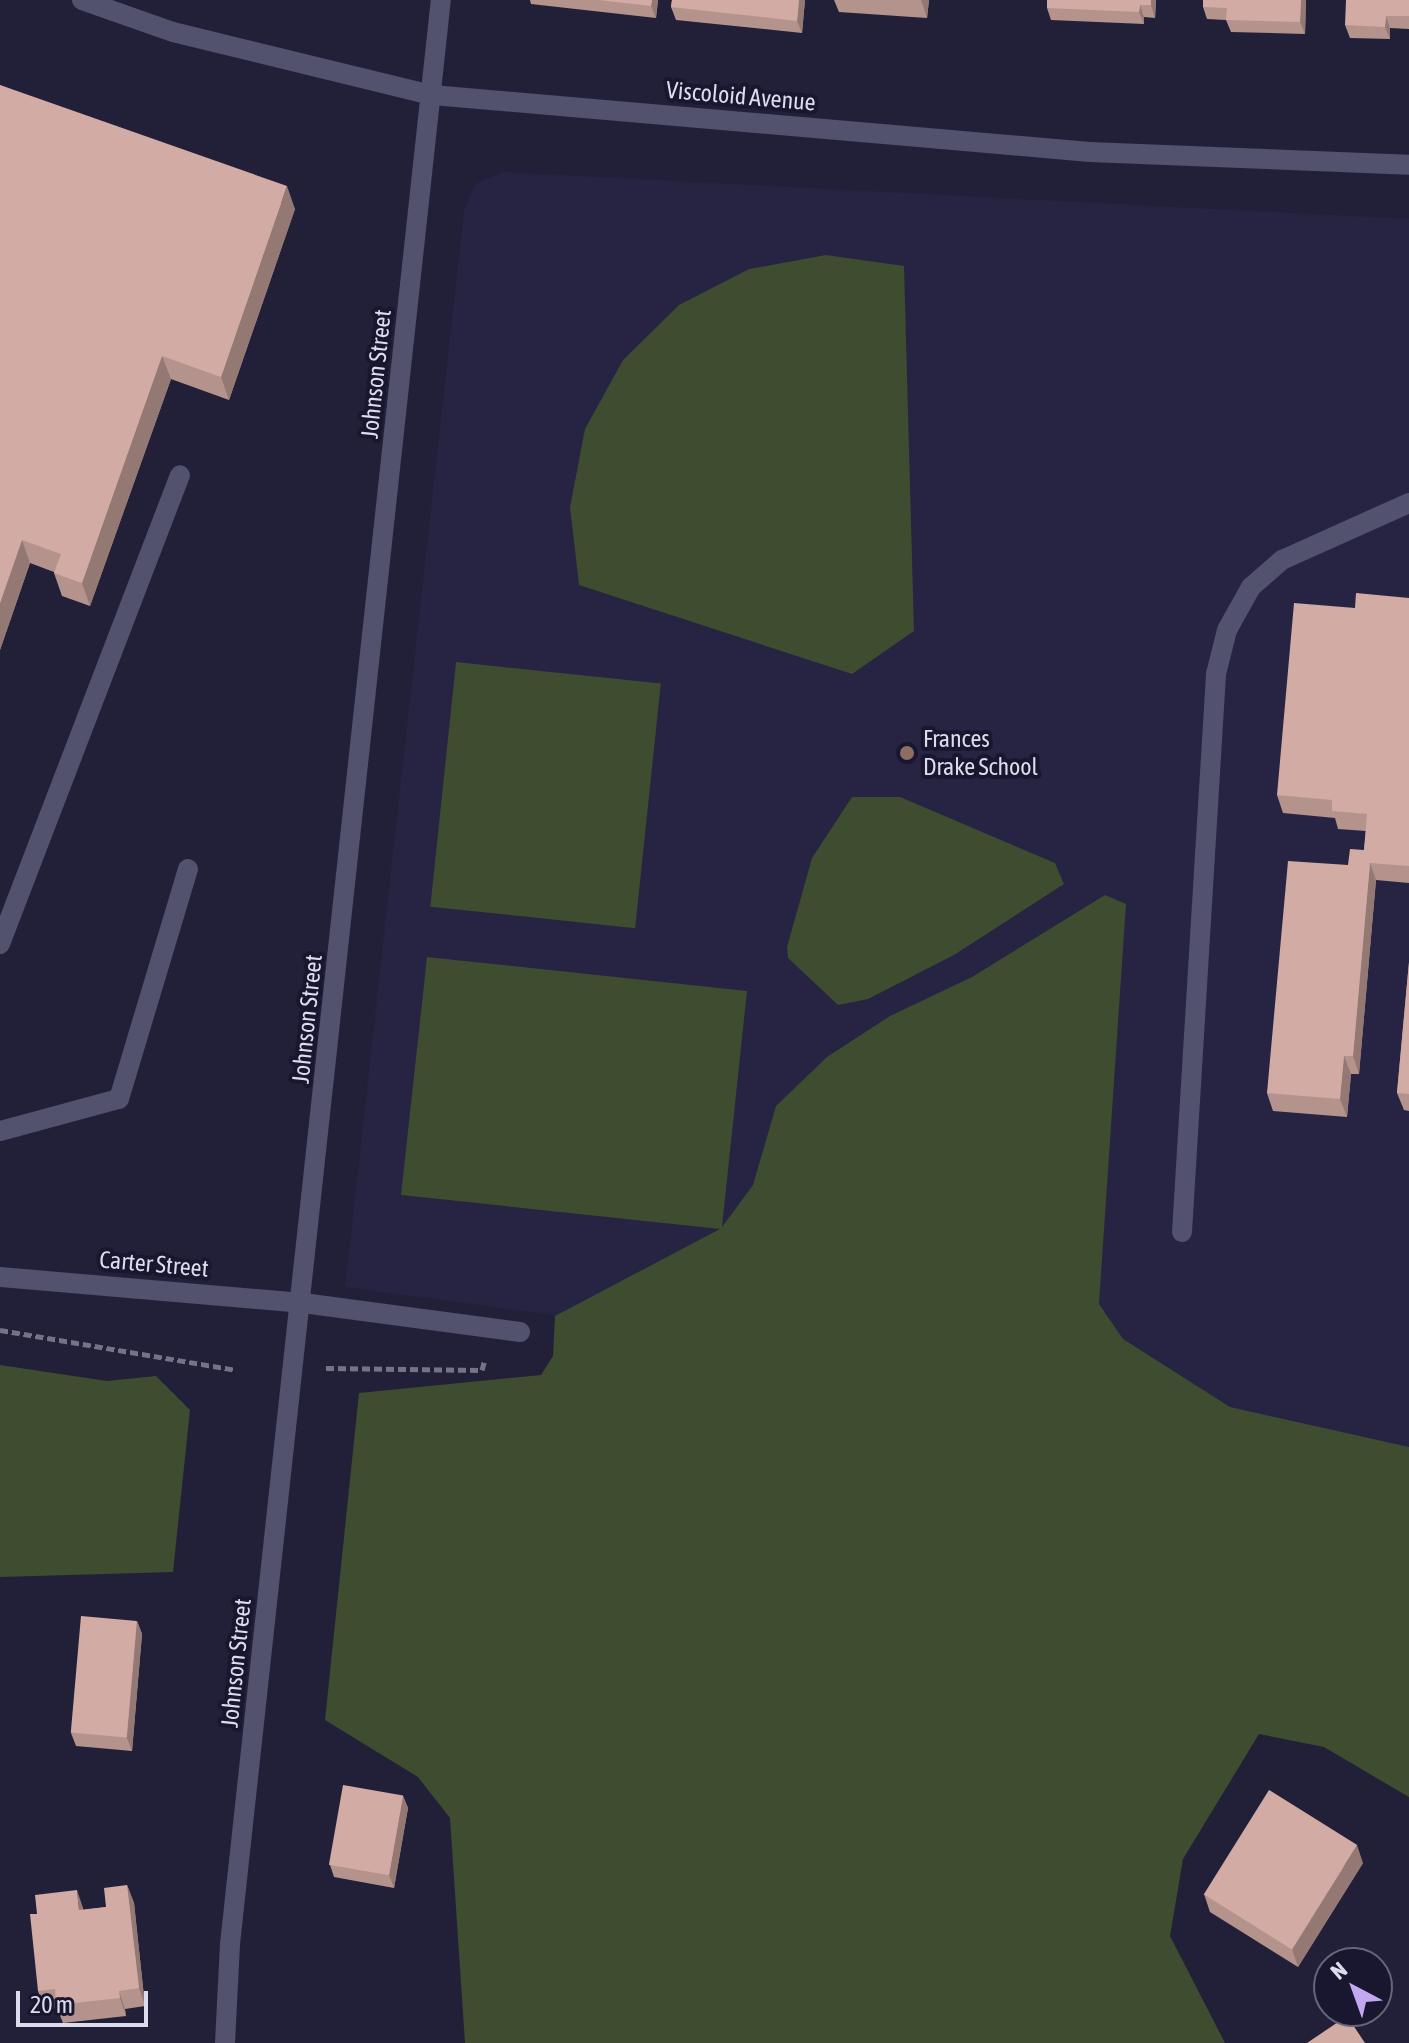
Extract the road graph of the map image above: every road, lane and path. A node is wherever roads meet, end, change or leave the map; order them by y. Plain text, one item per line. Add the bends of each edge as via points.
1 (82, 0) edge
2 (441, 0) edge
3 (432, 95) junction
4 (1409, 165) edge
5 (180, 475) dead end
6 (1409, 503) edge
7 (188, 869) dead end
8 (0, 944) edge
9 (0, 1131) edge
10 (1182, 1232) dead end
11 (0, 1277) edge
12 (303, 1303) junction
13 (0, 1330) edge
14 (520, 1332) dead end
15 (489, 1345) dead end
16 (326, 1368) dead end
17 (236, 1370) dead end
18 (225, 2043) edge

1 - 3 street, Viscoloid Avenue via 173,32
2 - 3 street, Johnson Street
3 - 4 street, Viscoloid Avenue via 1090,152
3 - 12 street, Johnson Street
5 - 8 street
6 - 10 street via 1282,560 1251,587 1227,630 1216,674
7 - 9 street via 119,1099
11 - 12 street, Carter Street
12 - 14 street, Carter Street
12 - 18 street, Johnson Street via 230,1944
13 - 17 path
15 - 16 path via 482,1370

